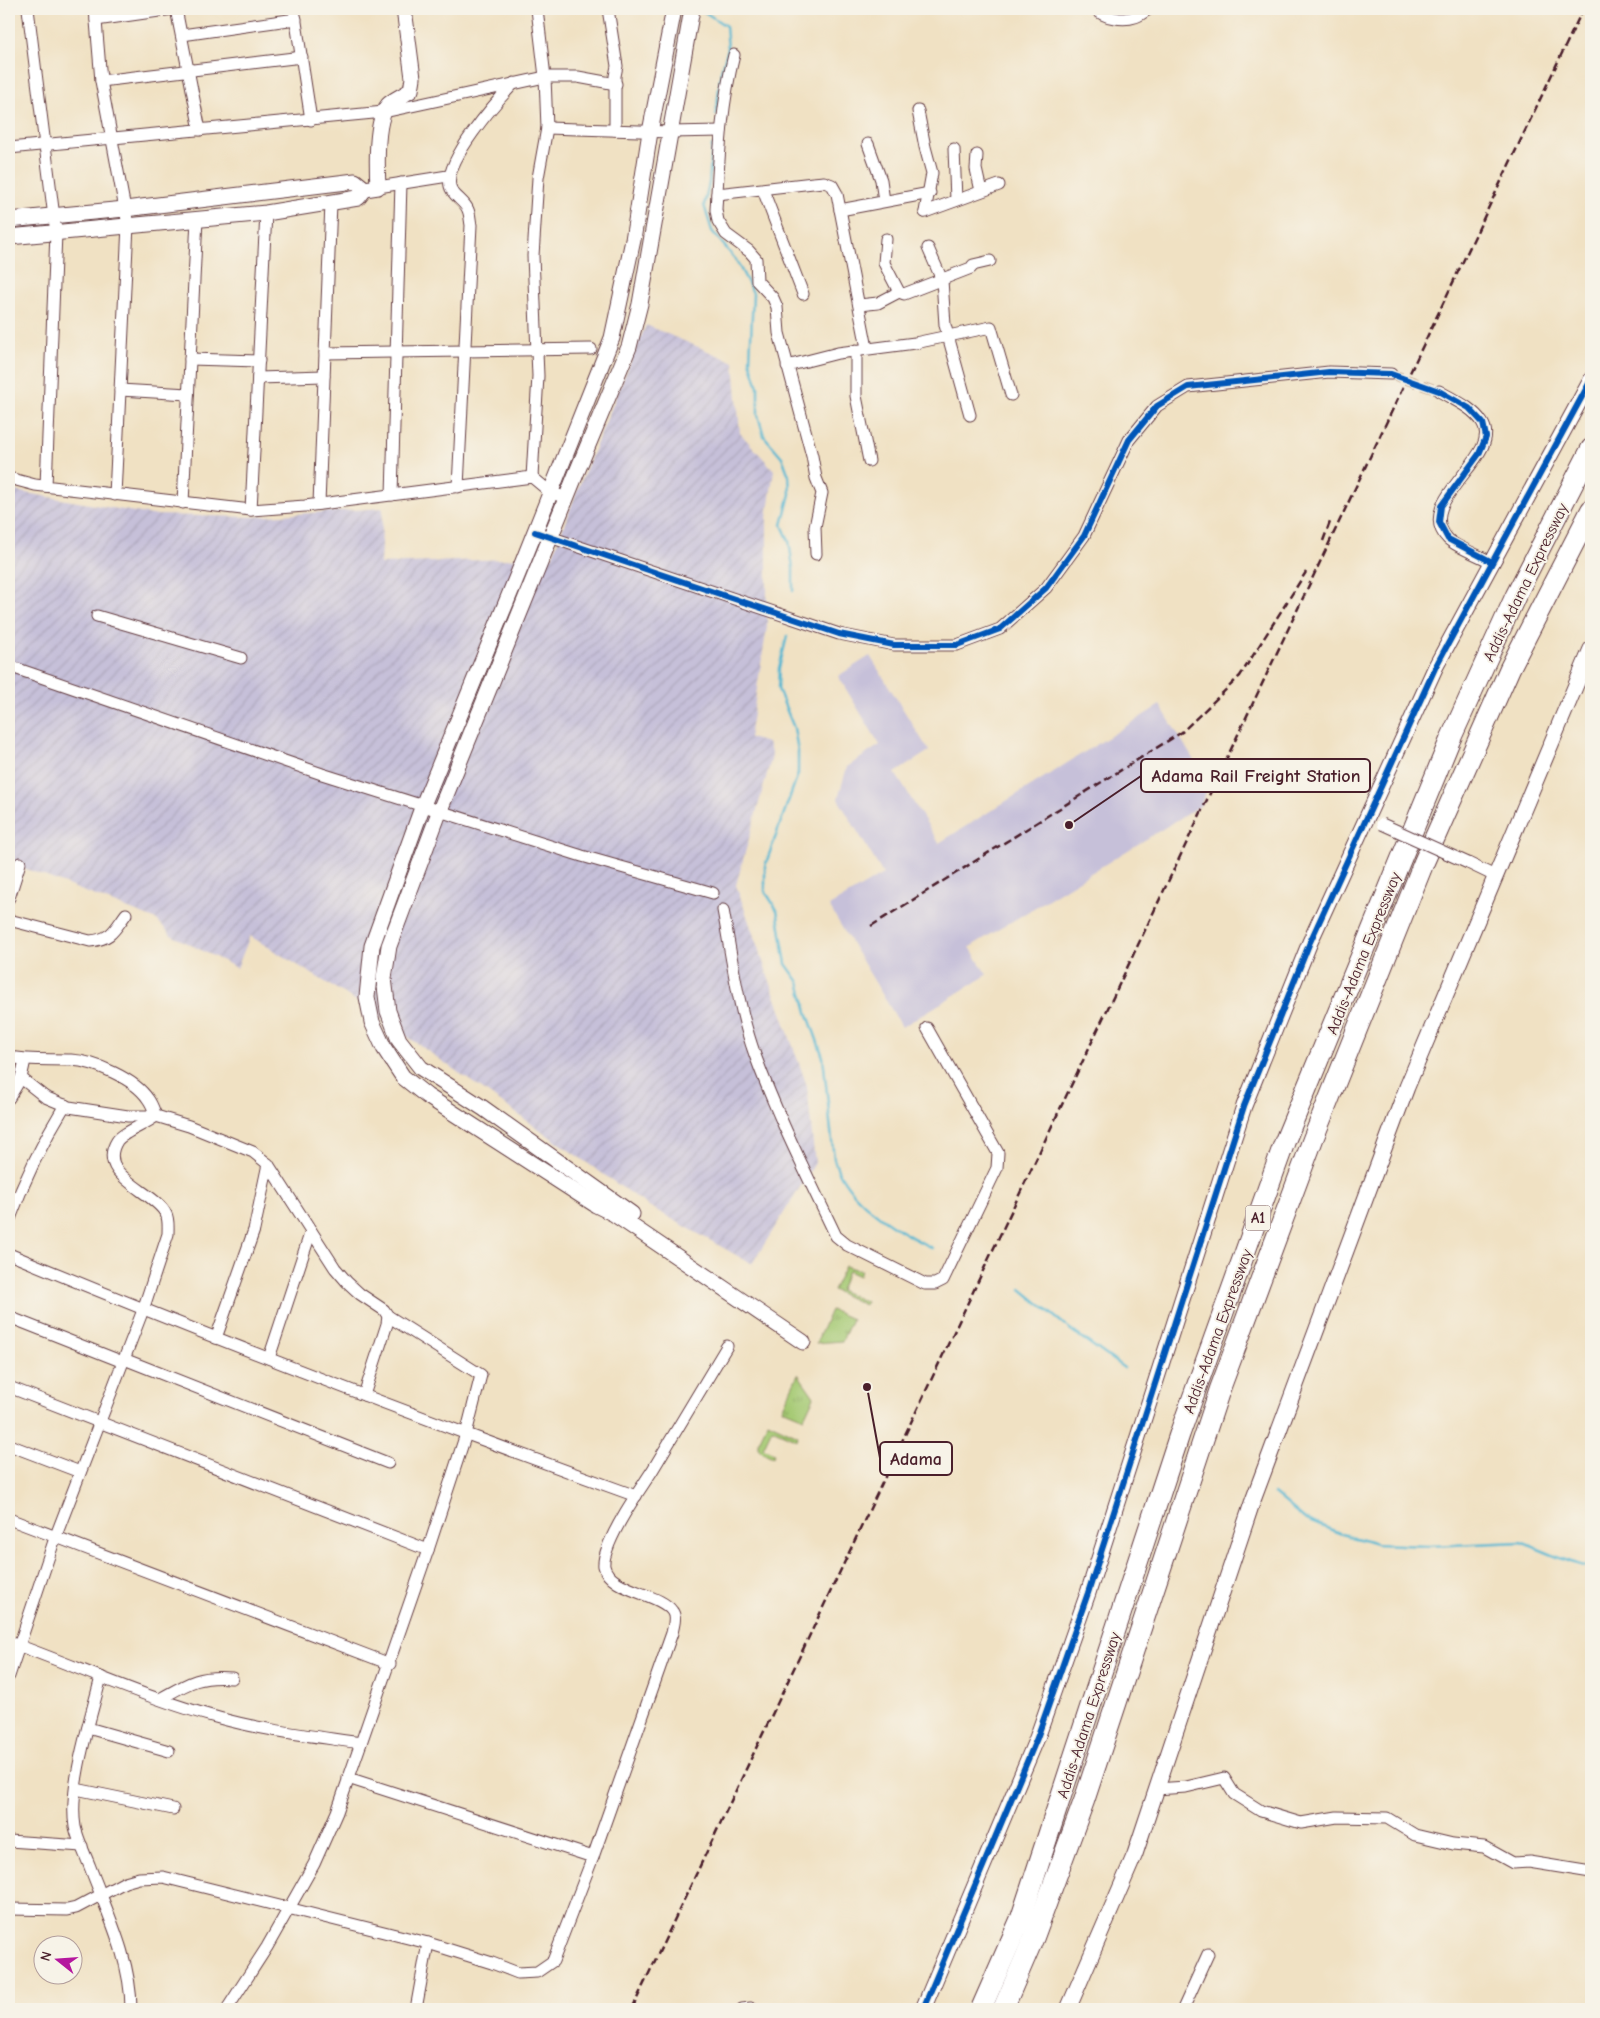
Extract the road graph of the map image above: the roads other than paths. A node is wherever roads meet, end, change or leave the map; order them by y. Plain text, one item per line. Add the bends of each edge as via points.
1 (28, 9) edge
2 (174, 9) edge
3 (404, 9) edge
4 (537, 9) edge
5 (608, 9) edge
6 (674, 9) edge
7 (692, 9) edge
8 (1096, 9) edge
9 (1149, 9) edge
10 (95, 14) edge
11 (295, 14) edge
12 (182, 34) junction
13 (734, 55) dead end
14 (302, 57) junction
15 (188, 70) junction
16 (545, 77) junction
17 (101, 81) junction
18 (514, 83) junction
19 (616, 84) junction
20 (384, 112) junction
21 (918, 112) dead end
22 (311, 120) junction
23 (547, 128) junction
24 (200, 130) junction
25 (614, 130) junction
26 (720, 131) junction
27 (650, 132) junction
28 (670, 132) junction
29 (112, 138) junction
30 (868, 144) dead end
31 (46, 146) junction
32 (9, 148) edge
33 (954, 149) dead end
34 (977, 155) dead end
35 (448, 176) junction
36 (401, 183) junction
37 (999, 185) dead end
38 (371, 188) junction
39 (763, 190) junction
40 (981, 192) junction
41 (930, 193) junction
42 (717, 194) junction
43 (956, 200) junction
44 (884, 201) junction
45 (331, 203) junction
46 (126, 209) junction
47 (840, 210) junction
48 (266, 213) junction
49 (54, 216) junction
50 (197, 219) junction
51 (9, 220) edge
52 (128, 225) junction
53 (56, 233) junction
54 (9, 237) edge
55 (886, 239) dead end
56 (928, 248) dead end
57 (990, 261) dead end
58 (942, 280) junction
59 (899, 292) junction
60 (803, 294) dead end
61 (860, 305) junction
62 (948, 336) junction
63 (537, 349) junction
64 (591, 349) dead end
65 (862, 349) junction
66 (465, 350) junction
67 (396, 351) junction
68 (325, 352) junction
69 (190, 359) junction
70 (259, 361) junction
71 (787, 366) junction
72 (1391, 374) tunnel mouth
73 (324, 376) junction
74 (258, 378) junction
75 (1591, 380) edge
76 (120, 390) junction
77 (1438, 392) tunnel mouth
78 (188, 394) junction
79 (1010, 395) dead end
80 (970, 415) dead end
81 (1591, 449) edge
82 (869, 461) dead end
83 (532, 477) junction
84 (9, 478) edge
85 (46, 486) junction
86 (458, 487) junction
87 (550, 492) junction
88 (115, 495) junction
89 (392, 495) junction
90 (566, 498) junction
91 (183, 502) junction
92 (319, 504) junction
93 (251, 510) junction
94 (1591, 510) edge
95 (535, 532) junction
96 (550, 538) junction
97 (816, 554) dead end
98 (1492, 562) junction
99 (97, 616) dead end
100 (1591, 649) edge
101 (241, 658) dead end
102 (9, 666) edge
103 (423, 805) junction
104 (440, 810) junction
105 (1367, 817) junction
106 (20, 863) dead end
107 (1495, 876) junction
108 (713, 893) dead end
109 (9, 898) edge
110 (723, 910) dead end
111 (126, 914) dead end
112 (9, 920) edge
113 (926, 1028) dead end
114 (9, 1057) edge
115 (25, 1060) junction
116 (22, 1078) junction
117 (9, 1098) edge
118 (65, 1105) junction
119 (156, 1116) junction
120 (268, 1164) junction
121 (9, 1221) edge
122 (311, 1231) junction
123 (9, 1254) edge
124 (143, 1310) junction
125 (388, 1316) junction
126 (9, 1317) edge
127 (216, 1338) junction
128 (727, 1346) dead end
129 (269, 1358) junction
130 (124, 1360) junction
131 (9, 1387) edge
132 (364, 1395) junction
133 (99, 1423) junction
134 (466, 1434) junction
135 (9, 1445) edge
136 (388, 1462) dead end
137 (80, 1472) junction
138 (636, 1496) junction
139 (9, 1519) edge
140 (55, 1538) junction
141 (428, 1550) junction
142 (14, 1644) edge
143 (390, 1664) junction
144 (9, 1676) edge
145 (101, 1677) junction
146 (232, 1678) dead end
147 (160, 1699) junction
148 (88, 1728) junction
149 (361, 1743) junction
150 (169, 1751) dead end
151 (348, 1778) junction
152 (76, 1789) junction
153 (1156, 1789) junction
154 (174, 1809) dead end
155 (9, 1841) edge
156 (82, 1846) junction
157 (593, 1857) junction
158 (1591, 1872) edge
159 (101, 1895) junction
160 (9, 1909) edge
161 (289, 1909) junction
162 (428, 1942) junction
163 (1208, 1954) dead end
164 (131, 2009) edge
165 (227, 2009) edge
166 (416, 2009) edge
167 (742, 2009) edge
168 (755, 2009) edge
169 (923, 2009) edge
170 (981, 2009) edge
171 (1003, 2009) edge
172 (1068, 2009) edge
173 (1183, 2009) edge

1 - 31 street
2 - 10 street
2 - 12 street
3 - 20 street via 413,78 411,90 389,104
4 - 16 street
5 - 19 street via 617,66
6 - 27 street
7 - 28 street
8 - 9 street via 1117,18 1135,17
10 - 17 street
11 - 12 street
11 - 14 street
12 - 15 street
13 - 26 street
14 - 15 street
14 - 22 street
15 - 17 street
15 - 24 street
16 - 18 street
16 - 19 street via 578,77
16 - 23 street
17 - 29 street
18 - 20 street
18 - 35 street via 469,139
19 - 25 street
20 - 22 street
20 - 38 street
21 - 41 street via 932,173
22 - 24 street
23 - 25 street
23 - 63 street via 538,178 532,256
24 - 29 street
25 - 27 street
26 - 28 street
26 - 42 street
27 - 28 street
27 - 87 street via 633,240 612,338
28 - 90 street via 640,304 629,347
29 - 31 street
29 - 46 street
30 - 44 street via 881,180
31 - 32 street
31 - 49 street
33 - 43 street
34 - 40 street
35 - 36 street
35 - 66 street via 450,189 468,209 471,225
36 - 38 street
36 - 67 street
37 - 40 street
38 - 45 street via 358,198
38 - 46 street via 355,181
39 - 42 street
39 - 47 street via 824,182 832,185
39 - 60 street
40 - 43 street
41 - 43 street via 925,212
41 - 44 street
42 - 71 street via 718,221 726,234 756,259 757,281 777,307 778,333
44 - 47 street
45 - 48 street
45 - 68 street
46 - 49 street
46 - 52 street
47 - 61 street
48 - 50 street
48 - 70 street
49 - 51 street
49 - 53 street
50 - 52 street
50 - 69 street
52 - 53 street
52 - 76 street
53 - 54 street
53 - 85 street
55 - 59 street via 884,263
56 - 58 street
57 - 58 street via 973,265
58 - 59 street via 904,294
58 - 62 street
59 - 61 street via 878,303
61 - 65 street
62 - 65 street
62 - 79 street via 991,327
62 - 80 street
63 - 64 street
63 - 66 street
63 - 83 street
65 - 71 street
65 - 82 street via 856,396
66 - 67 street
66 - 86 street
67 - 68 street
67 - 89 street
68 - 73 street
69 - 70 street
69 - 78 street
70 - 74 street
71 - 97 street via 822,493 815,527
72 - 96 street via 1330,372 1188,387 1157,406 1129,440 1084,536 1046,588 1000,629 957,645 894,646 825,630
73 - 74 street
73 - 92 street
74 - 93 street
75 - 98 street
76 - 78 street
76 - 88 street
77 - 98 street via 1469,408 1483,423 1486,437 1479,454 1441,506 1439,522 1448,539
78 - 91 street
81 - 170 highway, Addis-Adama Expressway / A1 via 1516,595 1450,740 1285,1141 1180,1433 1021,1918
83 - 86 street
83 - 87 street
84 - 85 street
85 - 88 street
86 - 89 street
87 - 90 street
87 - 95 street
88 - 91 street
89 - 92 street
90 - 96 street
91 - 93 street
92 - 93 street
94 - 171 highway, Addis-Adama Expressway / A1 via 1510,668 1424,862 1316,1129 1220,1389 1084,1801 1034,1937
95 - 96 street
95 - 103 street
96 - 104 street
98 - 105 street via 1436,666
99 - 101 street
100 - 107 street
102 - 103 street via 322,774
103 - 104 street
103 - 104 street via 372,946 368,968 366,997 372,1022 403,1077 427,1096 805,1337 605,1193 421,1068 399,1040 388,1011 384,978 389,946
104 - 108 street via 582,856
105 - 107 street, bridge
105 - 169 street via 1310,942 1244,1106 1041,1729
106 - 109 street
107 - 153 street via 1407,1087 1256,1494
110 - 113 street via 737,991 755,1054 783,1127 836,1236 847,1246 925,1284 935,1284 943,1280 998,1168 998,1153
111 - 112 street via 110,936 101,940
114 - 115 street
115 - 116 street
115 - 119 street via 73,1060 102,1067 132,1083 148,1098
116 - 117 street
116 - 118 street via 44,1097
118 - 119 street via 91,1112
118 - 121 street via 24,1180
119 - 120 street via 253,1152
119 - 124 street via 118,1139 113,1151 115,1166 133,1185 156,1201 166,1214 168,1223 168,1234
120 - 122 street
120 - 127 street via 254,1230
122 - 125 street via 347,1282
122 - 129 street
123 - 124 street
124 - 127 street
124 - 130 street
125 - 132 street
125 - 134 street via 481,1376
126 - 130 street
127 - 129 street
128 - 138 street
129 - 132 street
130 - 133 street
130 - 136 street
131 - 133 street
132 - 134 street
133 - 137 street
133 - 141 street
134 - 138 street
134 - 141 street
135 - 137 street
137 - 140 street
138 - 157 street via 610,1542 604,1567 616,1582 664,1604 673,1611 674,1620
139 - 140 street
140 - 142 street
140 - 143 street
141 - 143 street
142 - 144 street
142 - 145 street
143 - 149 street
145 - 147 street
145 - 148 street
146 - 147 street via 192,1681
147 - 149 street via 252,1726
148 - 150 street
148 - 152 street
149 - 151 street
151 - 157 street
151 - 161 street via 314,1864
152 - 154 street
152 - 156 street via 75,1828
153 - 158 street via 1186,1787 1224,1778 1234,1794 1261,1811 1301,1823 1337,1817 1387,1818 1415,1835 1484,1847 1513,1864 1529,1862
153 - 172 street via 1135,1854
155 - 156 street
156 - 159 street
157 - 162 street via 553,1961 537,1972 518,1973
159 - 160 street via 68,1910
159 - 161 street via 125,1882 163,1877
159 - 164 street via 125,1960
161 - 162 street
161 - 165 street
162 - 166 street
163 - 173 street
167 - 168 street

